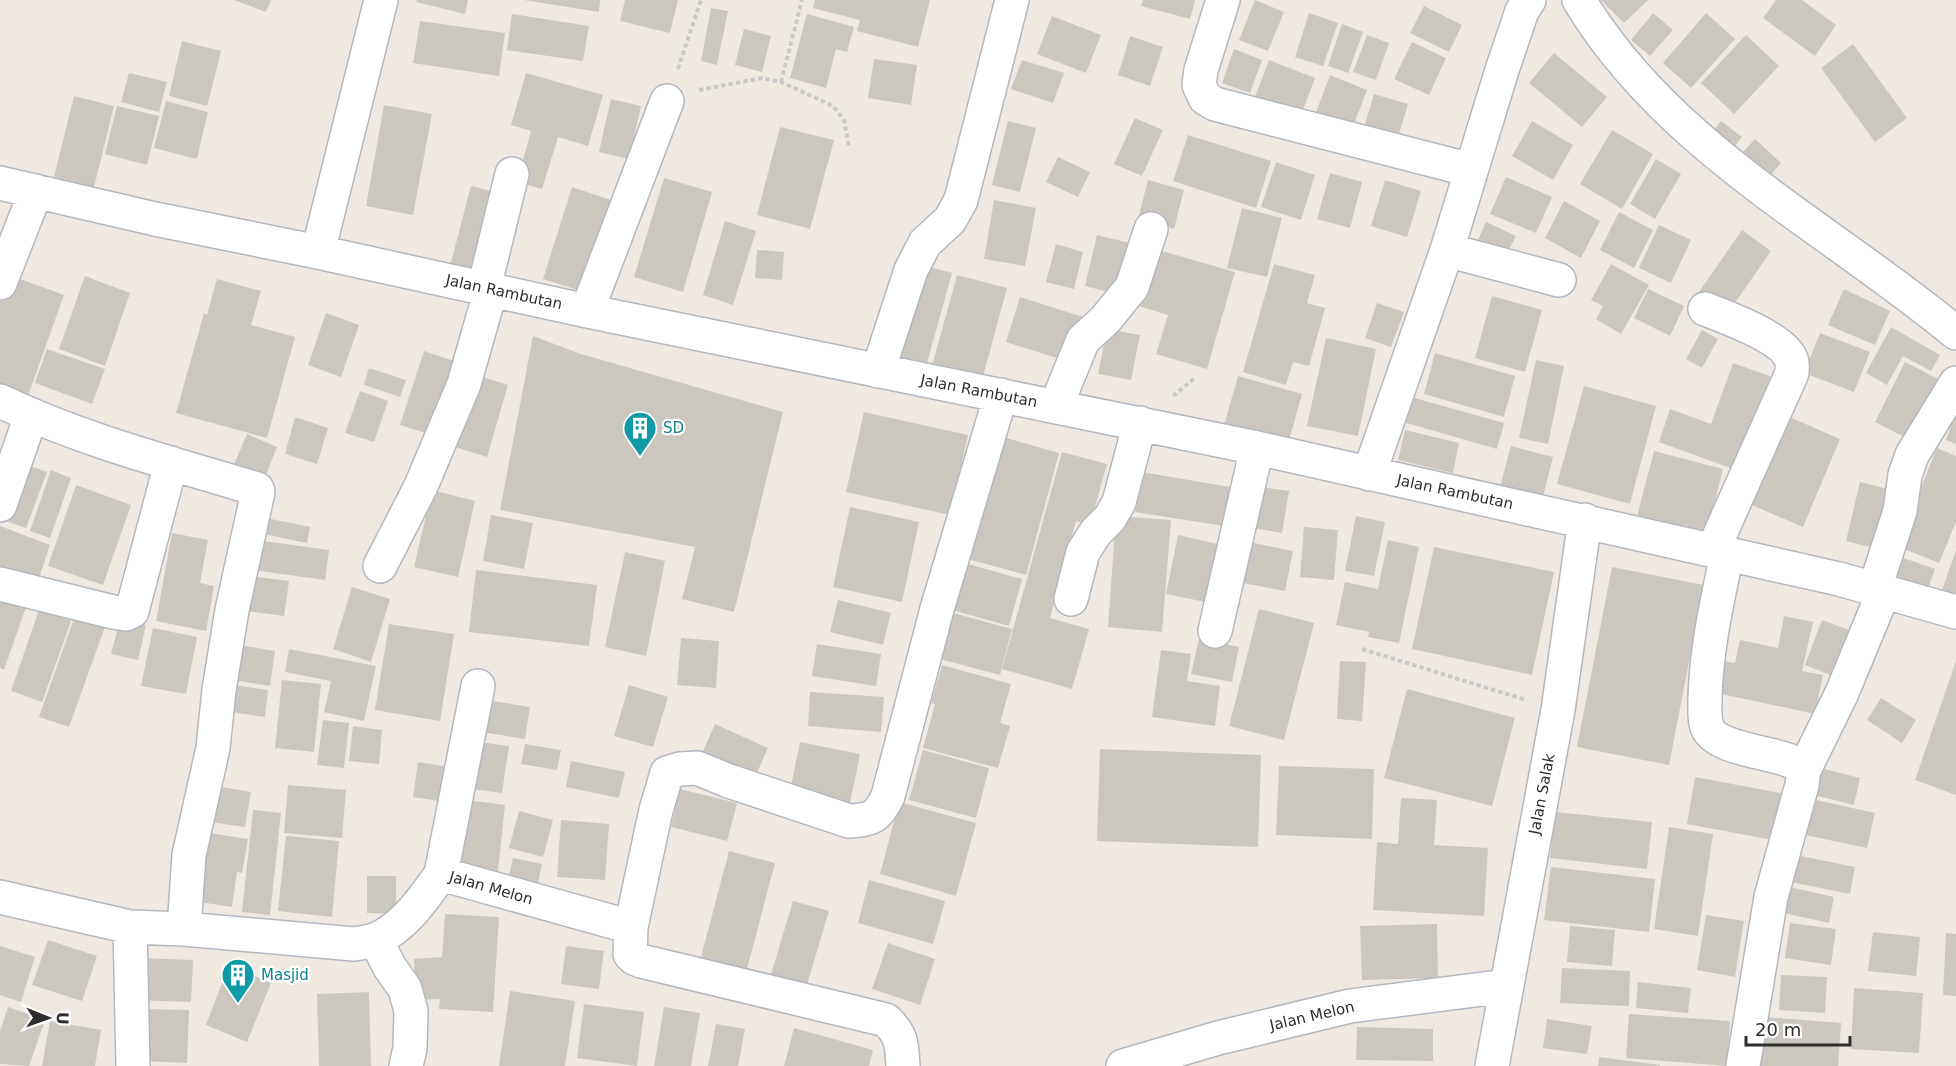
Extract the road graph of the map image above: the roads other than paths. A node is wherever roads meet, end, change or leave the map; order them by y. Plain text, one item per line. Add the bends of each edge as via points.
1 (381, 0) edge
2 (1012, 0) edge
3 (1223, 0) edge
4 (1529, 0) edge
5 (1579, 0) edge
6 (667, 101) road end
7 (1471, 170) junction
8 (512, 174) dead end
9 (0, 183) edge
10 (36, 191) junction
11 (1150, 229) dead end
12 (1447, 250) junction
13 (318, 252) junction
14 (1559, 280) dead end
15 (0, 283) edge
16 (487, 289) junction
17 (1705, 309) dead end
18 (587, 311) junction
19 (1956, 333) edge
20 (878, 371) junction
21 (1956, 383) edge
22 (1001, 395) junction
23 (0, 400) edge
24 (1056, 406) junction
25 (31, 416) junction
26 (1140, 423) junction
27 (1257, 448) junction
28 (171, 463) junction
29 (1369, 474) junction
30 (0, 504) edge
31 (1585, 520) junction
32 (1720, 552) junction
33 (380, 566) dead end
34 (0, 584) edge
35 (1879, 590) junction
36 (1071, 599) dead end
37 (1956, 612) edge
38 (1215, 631) dead end
39 (478, 686) dead end
40 (1803, 772) junction
41 (441, 874) junction
42 (0, 897) edge
43 (130, 927) junction
44 (631, 927) junction
45 (184, 929) junction
46 (376, 940) junction
47 (1506, 986) junction
48 (134, 1066) edge
49 (406, 1066) edge
50 (903, 1066) edge
51 (1123, 1066) edge
52 (1492, 1066) edge
53 (1743, 1066) edge

1 - 13 street
2 - 20 street via 961,200 950,220 926,243 911,270
3 - 7 street via 1201,70 1199,85 1205,98 1215,104
4 - 7 street via 1522,11
5 - 19 street via 1610,46 1668,112 1767,194
6 - 18 street
7 - 12 street
8 - 16 street
9 - 10 street, Jalan Rambutan
10 - 13 street, Jalan Rambutan
10 - 15 street
11 - 24 street via 1132,287 1083,340
12 - 14 street
12 - 29 street
13 - 16 street, Jalan Rambutan
16 - 18 street, Jalan Rambutan
16 - 33 street via 464,384 422,486
17 - 32 street via 1764,334 1792,360 1792,373
18 - 20 street, Jalan Rambutan
20 - 22 street, Jalan Rambutan
21 - 35 street via 1912,455
22 - 24 street, Jalan Rambutan
22 - 44 street via 881,811 867,820 849,821 697,768 667,773
23 - 25 street
24 - 26 street, Jalan Rambutan
25 - 28 street
25 - 30 street
26 - 27 street, Jalan Rambutan
26 - 36 street via 1119,502 1083,552
27 - 29 street, Jalan Rambutan
27 - 38 street
28 - 34 street via 132,611 113,612
28 - 45 street via 258,492 232,610 213,748 189,855
29 - 31 street, Jalan Rambutan
31 - 32 street, Jalan Rambutan
31 - 47 street, Jalan Salak via 1558,710
32 - 35 street, Jalan Rambutan
32 - 40 street via 1706,682 1707,727 1720,740 1784,758 1800,765
35 - 37 street, Jalan Rambutan
35 - 40 street via 1841,695
39 - 41 street
40 - 53 street via 1771,897
41 - 44 street, Jalan Melon
41 - 46 street, Jalan Melon via 418,905
42 - 43 street, Jalan Melon
43 - 45 street, Jalan Melon
43 - 48 street
44 - 50 street via 630,954 641,962 886,1020 896,1030 902,1046
45 - 46 street, Jalan Melon via 354,944
46 - 49 street via 405,989 411,1011
47 - 51 street, Jalan Melon via 1350,1006
47 - 52 street, Jalan Salak

